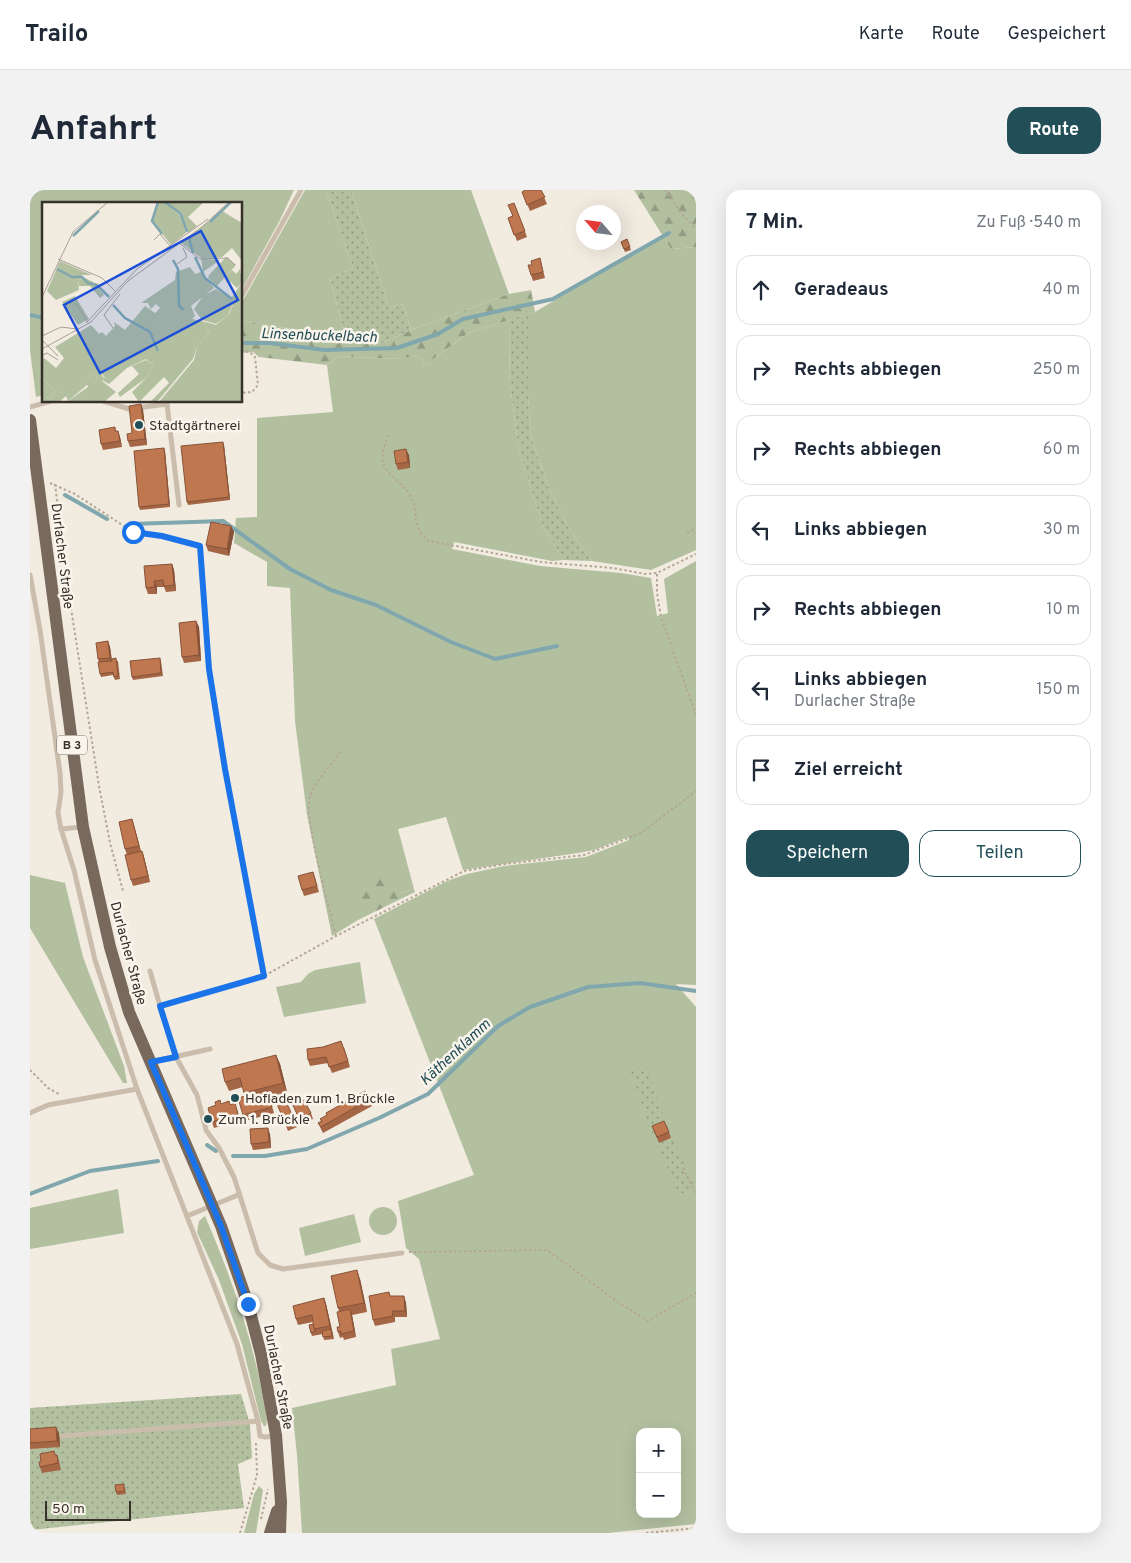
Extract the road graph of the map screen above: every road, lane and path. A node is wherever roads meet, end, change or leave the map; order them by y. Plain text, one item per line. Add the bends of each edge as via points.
1 (301, 190) edge
2 (665, 190) edge
3 (696, 229) edge
4 (242, 295) edge
5 (242, 351) edge
6 (242, 393) edge
7 (48, 402) edge
8 (106, 402) edge
9 (30, 407) edge
10 (30, 420) edge
11 (388, 435) dead end
12 (55, 484) dead end
13 (63, 488) dead end
14 (179, 504) dead end
15 (696, 528) edge
16 (687, 533) dead end
17 (696, 554) edge
18 (657, 573) junction
19 (30, 575) edge
20 (696, 715) edge
21 (341, 752) dead end
22 (696, 791) edge
23 (82, 827) junction
24 (61, 829) junction
25 (123, 891) dead end
26 (336, 936) junction
27 (150, 971) dead end
28 (264, 976) junction
29 (160, 1006) junction
30 (210, 1049) dead end
31 (176, 1057) junction
32 (151, 1062) junction
33 (30, 1070) edge
34 (137, 1089) junction
35 (72, 1101) junction
36 (30, 1113) edge
37 (683, 1168) dead end
38 (238, 1195) junction
39 (696, 1195) edge
40 (187, 1216) junction
41 (402, 1253) joint
42 (696, 1293) edge
43 (258, 1420) junction
44 (276, 1435) junction
45 (62, 1436) dead end
46 (260, 1436) junction
47 (269, 1485) dead end
48 (281, 1502) junction
49 (696, 1528) edge
50 (265, 1529) edge
51 (240, 1533) edge
52 (280, 1533) edge
53 (646, 1533) edge

1 - 4 lane
2 - 3 path
5 - 6 path via 255,357 258,385 252,392
7 - 9 lane
8 - 14 lane via 128,409 167,404
10 - 23 main road, Durlacher Straße / B 3
11 - 18 path via 382,451 384,467 411,496 416,524 422,536 429,541 541,562
12 - 25 path via 99,786
13 - 28 path via 133,532 200,546 209,669
15 - 16 path
17 - 18 path
18 - 20 path via 661,617
19 - 24 lane via 60,774 58,812
21 - 26 path via 309,797 313,838
22 - 26 path via 642,833 584,855 464,871
23 - 24 lane
23 - 32 main road, Durlacher Straße / B 3 via 110,947 130,1012
24 - 34 lane via 95,960
26 - 28 path
27 - 29 lane
28 - 29 path
29 - 31 path
30 - 31 lane
31 - 32 lane
31 - 38 lane via 197,1094 206,1130 234,1177
32 - 44 main road, Durlacher Straße / B 3 via 221,1226 250,1312
33 - 35 path via 48,1088
34 - 35 lane
34 - 40 lane
35 - 36 lane via 48,1105
37 - 39 path
38 - 40 lane
38 - 41 lane via 258,1253 270,1266 283,1269
40 - 43 lane via 237,1344
41 - 42 path via 547,1250 648,1321
43 - 45 lane
43 - 46 lane
44 - 46 lane
44 - 48 main road, Durlacher Straße / B 3
46 - 51 path via 256,1443 257,1475
47 - 50 path
48 - 50 main road
48 - 52 main road, Durlacher Straße / B 3
49 - 53 path

